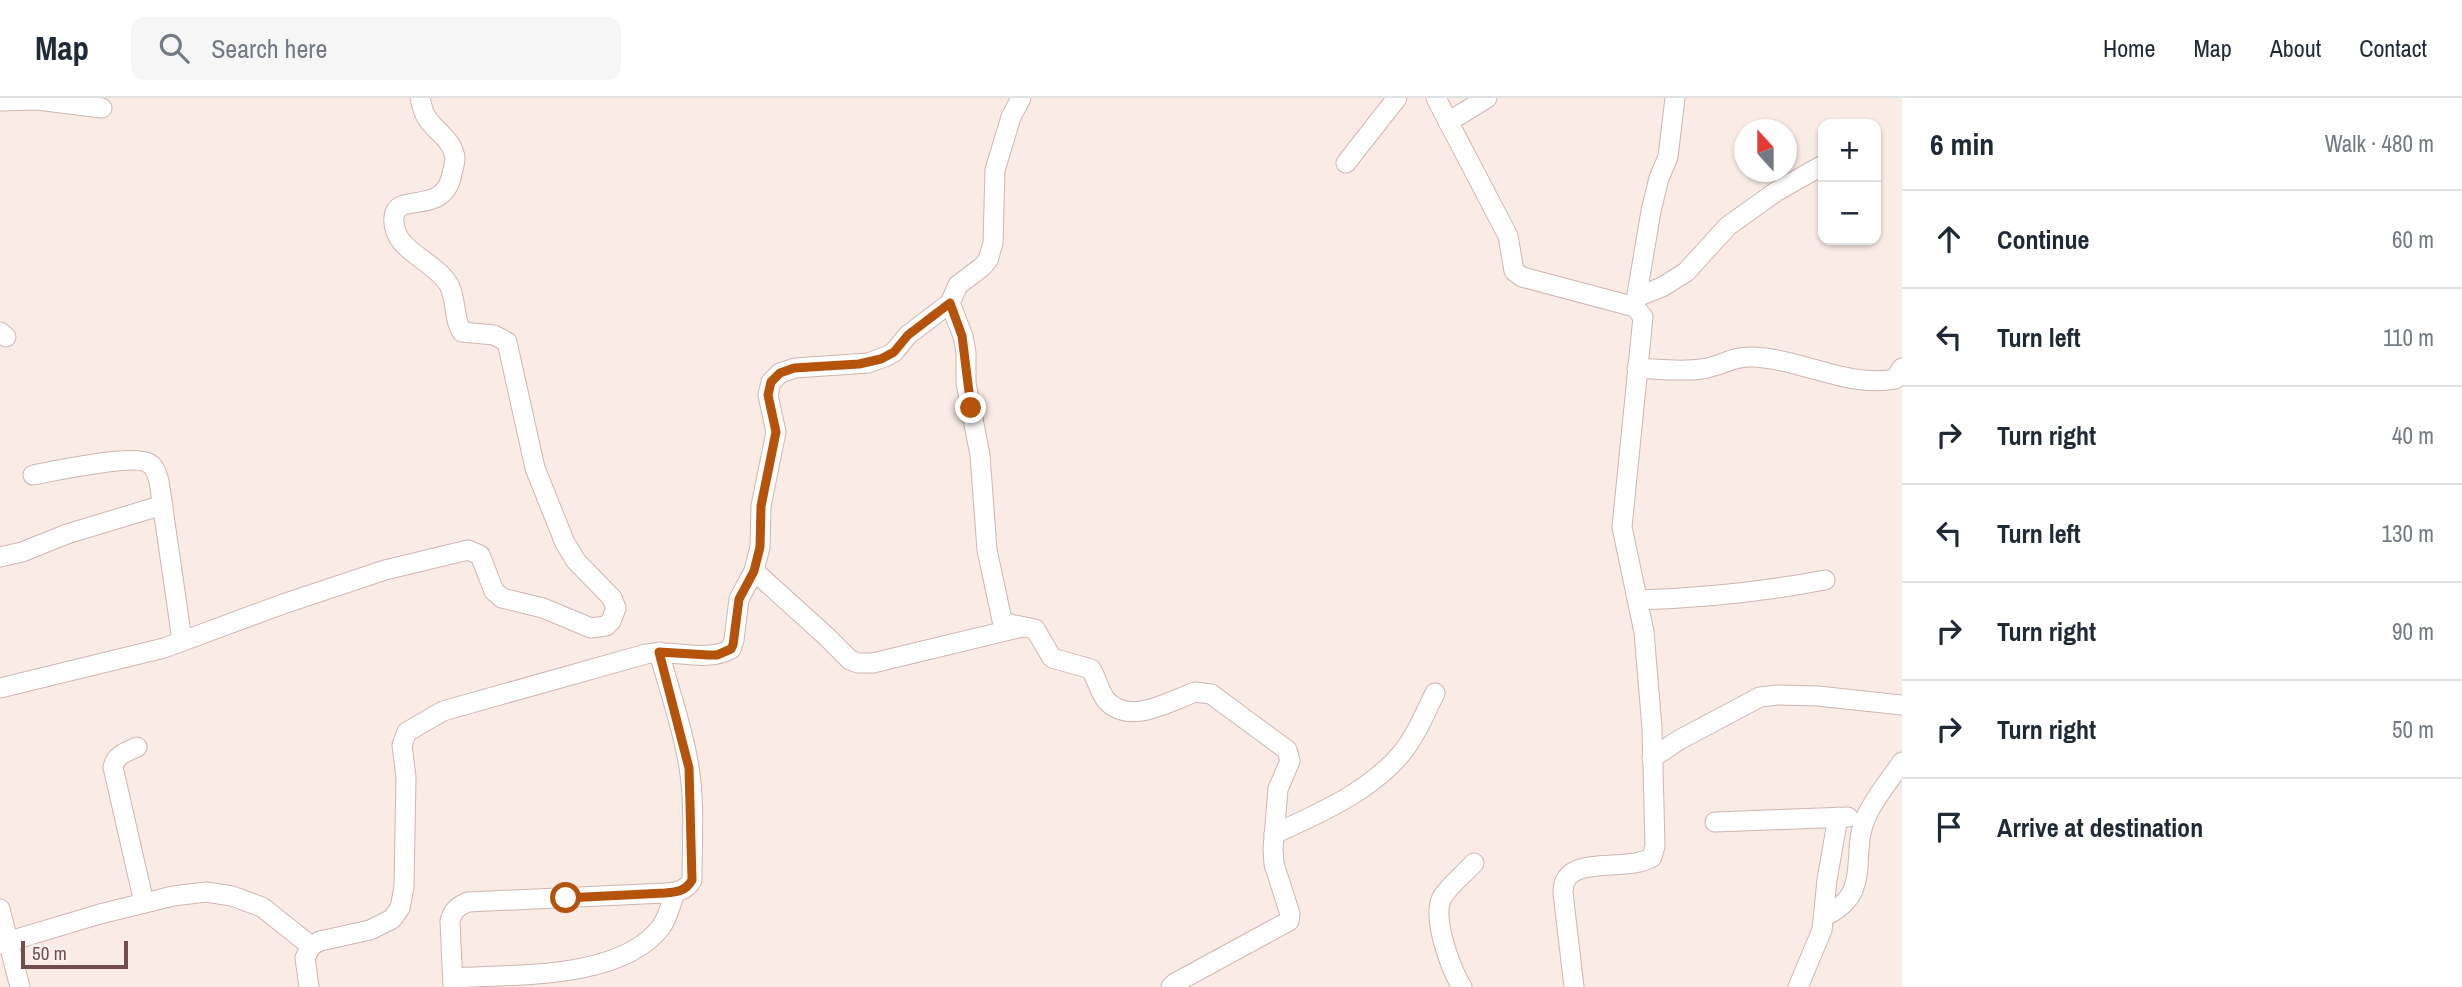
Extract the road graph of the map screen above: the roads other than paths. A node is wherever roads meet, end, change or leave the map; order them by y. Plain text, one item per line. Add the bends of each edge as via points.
1 (420, 98) edge
2 (1021, 98) edge
3 (1397, 98) edge
4 (1436, 98) edge
5 (1487, 98) edge
6 (1675, 98) edge
7 (0, 101) edge
8 (102, 108) dead end
9 (1448, 122) junction
10 (1346, 163) dead end
11 (1818, 168) edge
12 (1636, 302) junction
13 (950, 303) junction
14 (1637, 368) junction
15 (1902, 368) edge
16 (33, 475) dead end
17 (163, 505) junction
18 (0, 557) edge
19 (754, 571) junction
20 (1825, 580) dead end
21 (1638, 600) junction
22 (1025, 626) junction
23 (182, 640) junction
24 (659, 652) junction
25 (0, 688) edge
26 (1435, 693) dead end
27 (1902, 705) edge
28 (137, 747) dead end
29 (1652, 758) junction
30 (1902, 762) edge
31 (1867, 816) junction
32 (1838, 817) junction
33 (1714, 822) dead end
34 (1274, 834) junction
35 (1474, 863) dead end
36 (675, 892) junction
37 (144, 903) junction
38 (0, 909) edge
39 (1825, 916) junction
40 (4, 943) edge
41 (311, 946) junction
42 (562, 979) edge
43 (453, 983) edge
44 (20, 987) edge
45 (309, 987) edge
46 (1171, 987) edge
47 (1462, 987) edge
48 (1574, 987) edge
49 (1798, 987) edge

1 - 23 street via 426,117 450,145 454,166 446,190 437,197 403,204 395,211 396,235 448,284 463,332 494,335 507,342 535,468 565,543 612,598 616,608 611,621 590,628 543,608 502,598 494,591 480,555 468,550 385,570
2 - 13 street via 995,170 991,253 982,267 958,285
3 - 10 street
4 - 9 street
5 - 9 street
6 - 12 street via 1668,157 1656,189
7 - 8 street via 37,100
9 - 12 street via 1508,236 1514,271 1522,277
11 - 12 street via 1736,220 1686,272
12 - 14 street via 1644,325
13 - 19 street via 881,359 794,368 775,376 768,395 776,432
13 - 22 street via 966,353 966,383 981,456 987,550 999,609 1004,622
14 - 15 street via 1702,369 1751,357 1795,362 1872,381 1895,379
14 - 21 street via 1622,520
16 - 17 street via 146,461 156,471
17 - 18 street
17 - 23 street
19 - 22 street via 849,660 858,663
19 - 24 street via 739,599 731,649 717,655
20 - 21 street via 1769,591
21 - 29 street
22 - 34 street via 1039,632 1052,658 1091,669 1104,697 1121,711 1138,712 1202,691 1287,750 1290,761 1278,789
23 - 25 street
24 - 36 street via 685,743 692,798 692,880
24 - 41 street via 443,712 407,732 402,745 407,777 400,908 392,919 370,930
26 - 34 street via 1401,754 1376,777 1319,814
27 - 29 street via 1818,696 1760,697
28 - 37 street via 122,754 113,766
29 - 48 street via 1652,857 1640,863 1579,869 1563,883
30 - 31 street
31 - 32 street
31 - 39 street via 1856,884 1844,904
32 - 33 street
32 - 39 street
34 - 46 street via 1274,864 1289,921
35 - 47 street via 1443,896 1439,912 1444,944
36 - 42 street via 663,925 650,939 616,959 584,967
36 - 43 street via 458,906 450,921
37 - 40 street
37 - 41 street via 206,892 232,895 262,907
38 - 40 street
39 - 49 street
40 - 44 street
41 - 45 street via 305,958
42 - 43 street

